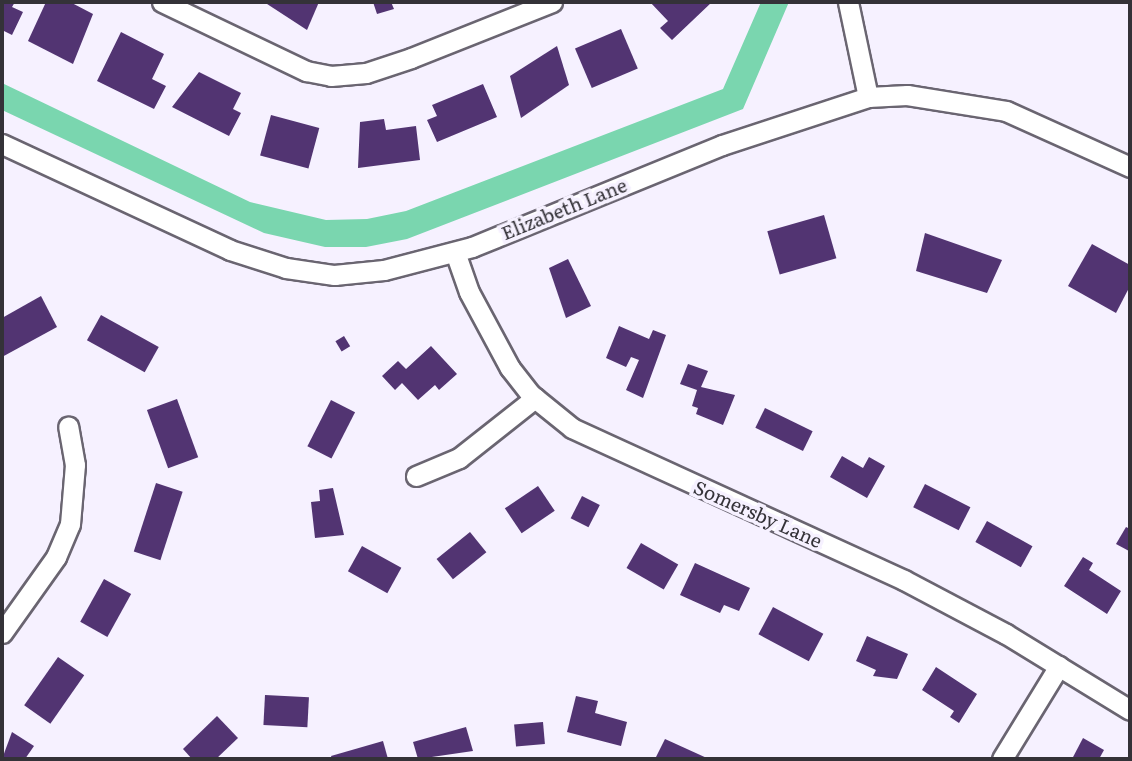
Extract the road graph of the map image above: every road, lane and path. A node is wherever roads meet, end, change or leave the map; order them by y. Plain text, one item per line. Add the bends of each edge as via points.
1 (162, 2) edge
2 (552, 2) edge
3 (848, 2) edge
4 (868, 97) junction
5 (2, 144) edge
6 (1130, 167) edge
7 (455, 252) junction
8 (535, 398) junction
9 (68, 427) dead end
10 (416, 476) dead end
11 (2, 633) edge
12 (1059, 666) junction
13 (1130, 710) edge
14 (1002, 759) edge

1 - 2 street via 306,71 331,76 366,73 411,58
3 - 4 street
4 - 6 street, Elizabeth Lane via 906,95 1006,111
4 - 7 street, Elizabeth Lane via 722,145
5 - 7 street, Elizabeth Lane via 230,250 286,268 357,275
7 - 8 street, Somersby Lane via 488,331
8 - 10 street via 459,458
8 - 12 street, Somersby Lane via 597,442 904,580
9 - 11 street via 75,495 70,524 49,568
12 - 13 street, Somersby Lane
12 - 14 street

